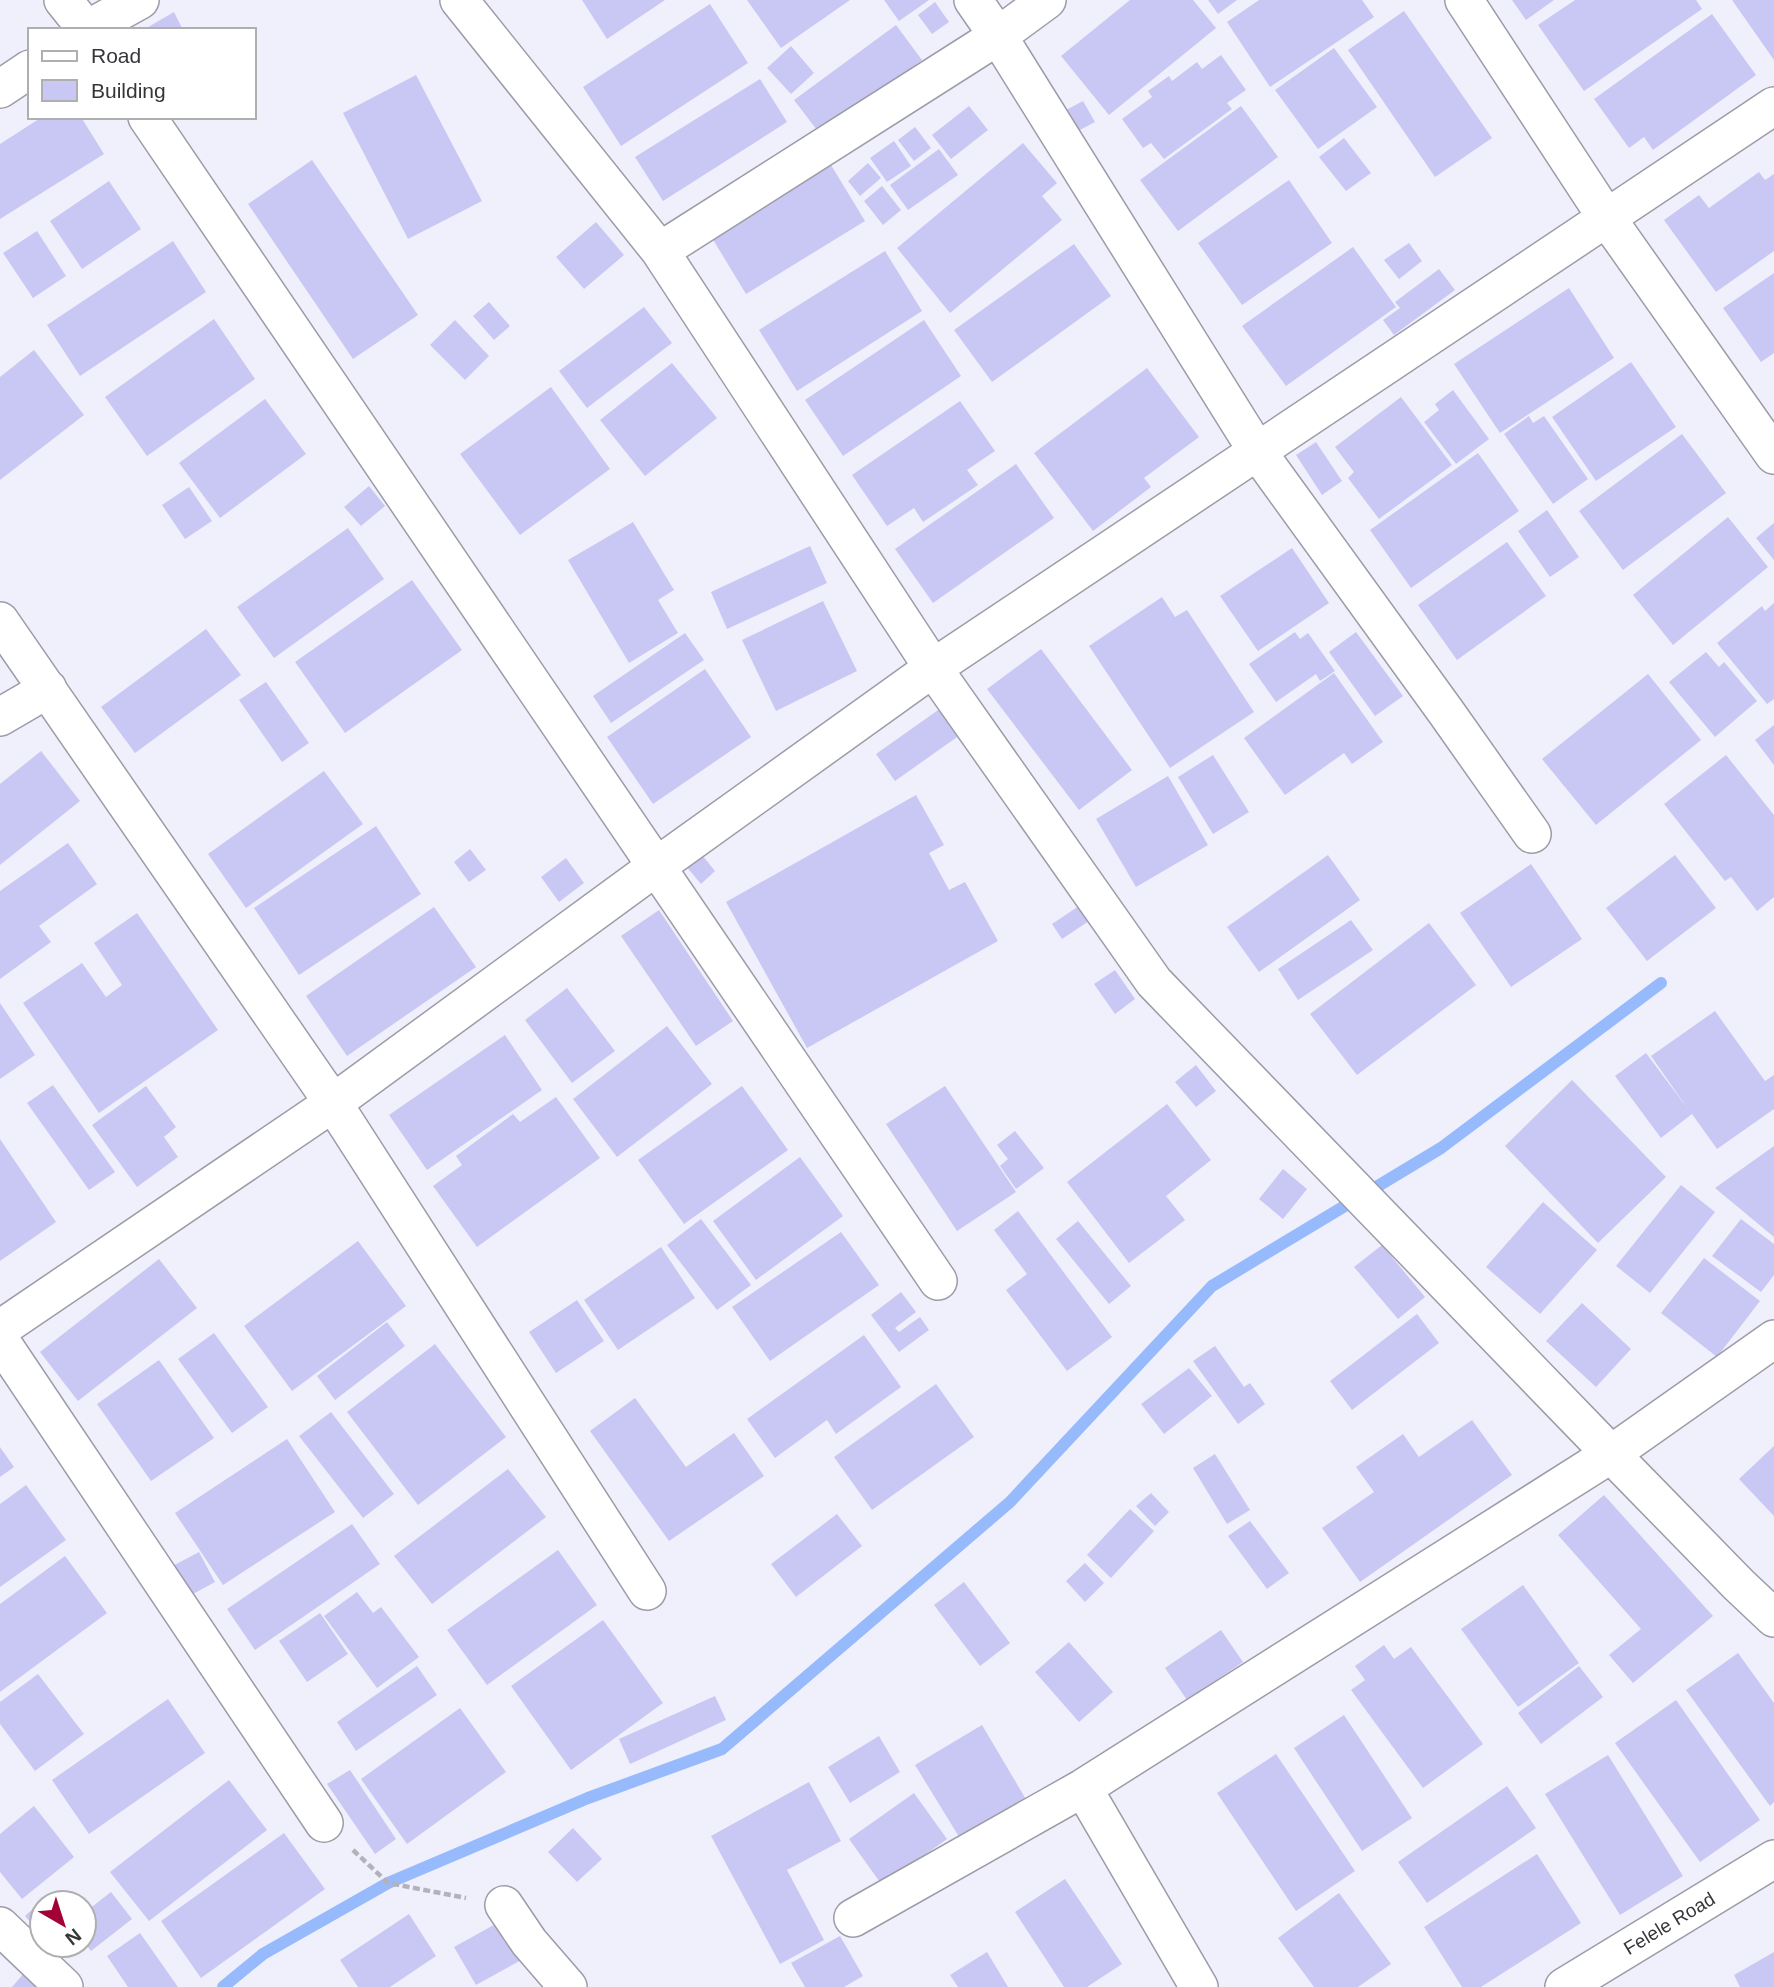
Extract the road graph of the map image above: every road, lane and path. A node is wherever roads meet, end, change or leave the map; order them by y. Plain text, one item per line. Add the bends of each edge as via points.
1 (63, 0) edge
2 (140, 0) edge
3 (460, 0) edge
4 (973, 0) edge
5 (1046, 0) edge
6 (1464, 0) edge
7 (85, 28) edge
8 (91, 28) edge
9 (998, 36) junction
10 (28, 70) edge
11 (0, 89) edge
12 (1774, 106) edge
13 (148, 119) edge
14 (1606, 217) junction
15 (660, 251) junction
16 (1257, 451) junction
17 (1774, 455) edge
18 (0, 621) edge
19 (933, 668) junction
20 (48, 689) junction
21 (0, 717) edge
22 (1532, 834) dead end
23 (657, 866) junction
24 (333, 1102) junction
25 (938, 1281) dead end
26 (0, 1329) edge
27 (1774, 1339) edge
28 (0, 1340) edge
29 (1611, 1454) junction
30 (647, 1591) dead end
31 (1774, 1618) edge
32 (1083, 1788) junction
33 (324, 1823) joint
34 (1774, 1859) edge
35 (504, 1905) joint
36 (853, 1918) dead end
37 (0, 1926) edge
38 (64, 1987) edge
39 (568, 1987) edge
40 (1199, 1987) edge
41 (1564, 1987) edge

1 - 7 street
2 - 8 street
3 - 15 street
4 - 9 street
5 - 9 street
6 - 14 street
9 - 15 street
9 - 16 street
10 - 11 street
12 - 14 street
13 - 23 street
14 - 16 street
14 - 17 street
15 - 19 street
16 - 19 street
16 - 22 street
18 - 20 street
19 - 23 street
19 - 29 street via 1154,982
20 - 21 street
20 - 24 street
23 - 24 street
23 - 25 street
24 - 26 street
24 - 30 street
27 - 29 street
28 - 33 street
29 - 31 street
29 - 32 street
32 - 36 street
32 - 40 street
33 - 35 path via 388,1883
34 - 41 street, Felele Road
35 - 39 street
37 - 38 street

